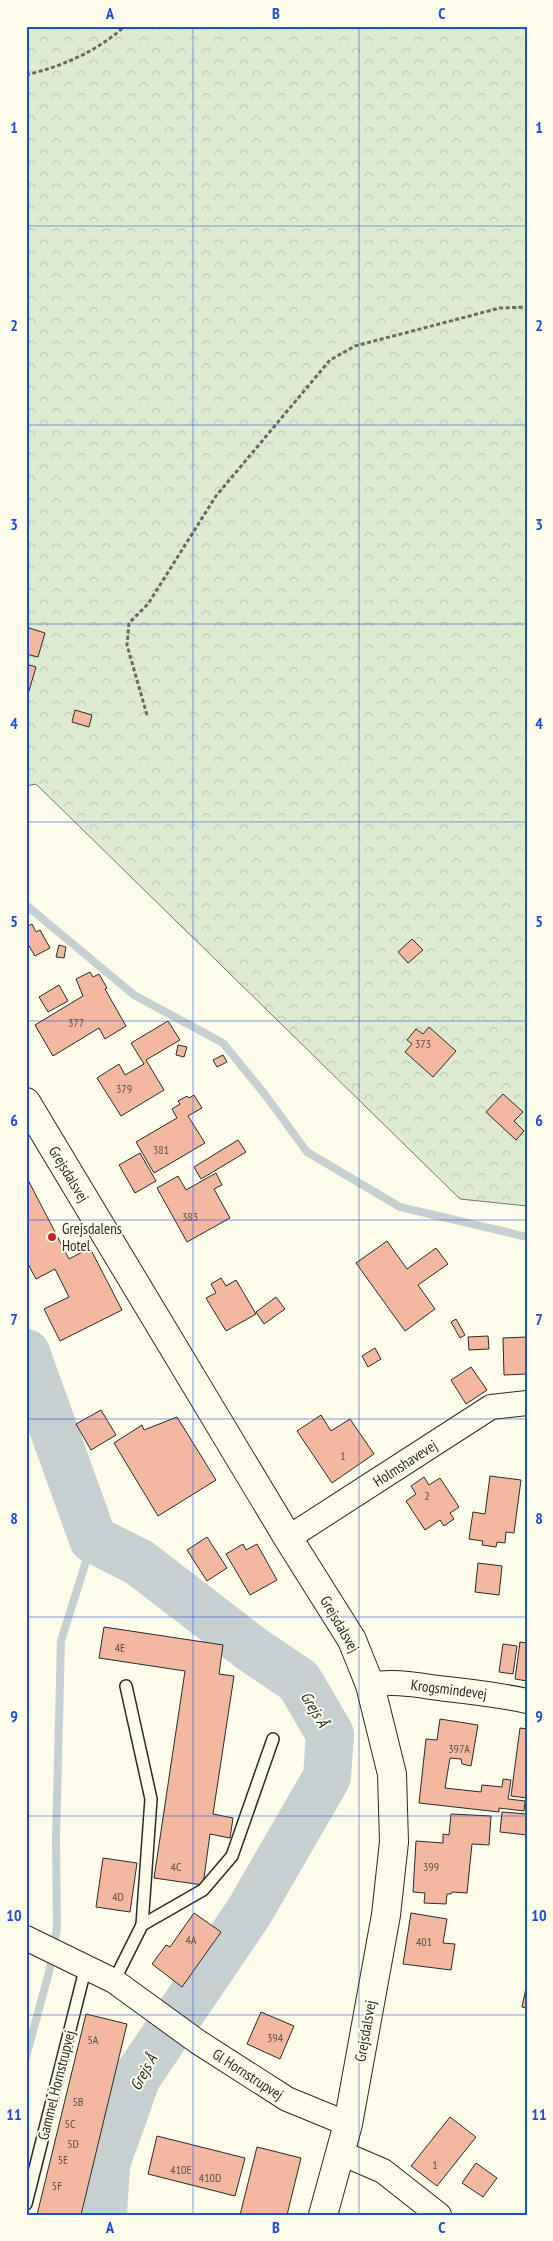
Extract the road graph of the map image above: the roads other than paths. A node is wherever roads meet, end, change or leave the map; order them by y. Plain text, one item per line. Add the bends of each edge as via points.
1 (26, 1102) edge
2 (527, 1403) edge
3 (288, 1538) junction
4 (126, 1686) dead end
5 (370, 1686) junction
6 (527, 1701) edge
7 (273, 1740) dead end
8 (142, 1925) junction
9 (30, 1940) edge
10 (84, 1966) junction
11 (114, 1980) junction
12 (348, 2124) junction
13 (341, 2153) junction
14 (26, 2204) edge
15 (323, 2215) edge
16 (439, 2215) edge

1 - 3 street, Grejsdalsvej
2 - 3 street, Holmshavevej via 492,1407
3 - 5 street, Grejsdalsvej via 352,1640
4 - 8 lane via 151,1799
5 - 6 street, Krogsmindevej via 407,1684
5 - 12 street, Grejsdalsvej via 392,1774 394,1842 386,1915
7 - 8 lane via 232,1856 203,1890
8 - 11 lane
9 - 10 street
10 - 11 street
10 - 14 lane, Gammel Hornstrupvej
11 - 12 street, Gl Hornstrupvej via 198,2042 287,2099
12 - 13 street, Grejsdalsvej
13 - 15 street, Grejsdalsvej
13 - 16 street via 383,2171

